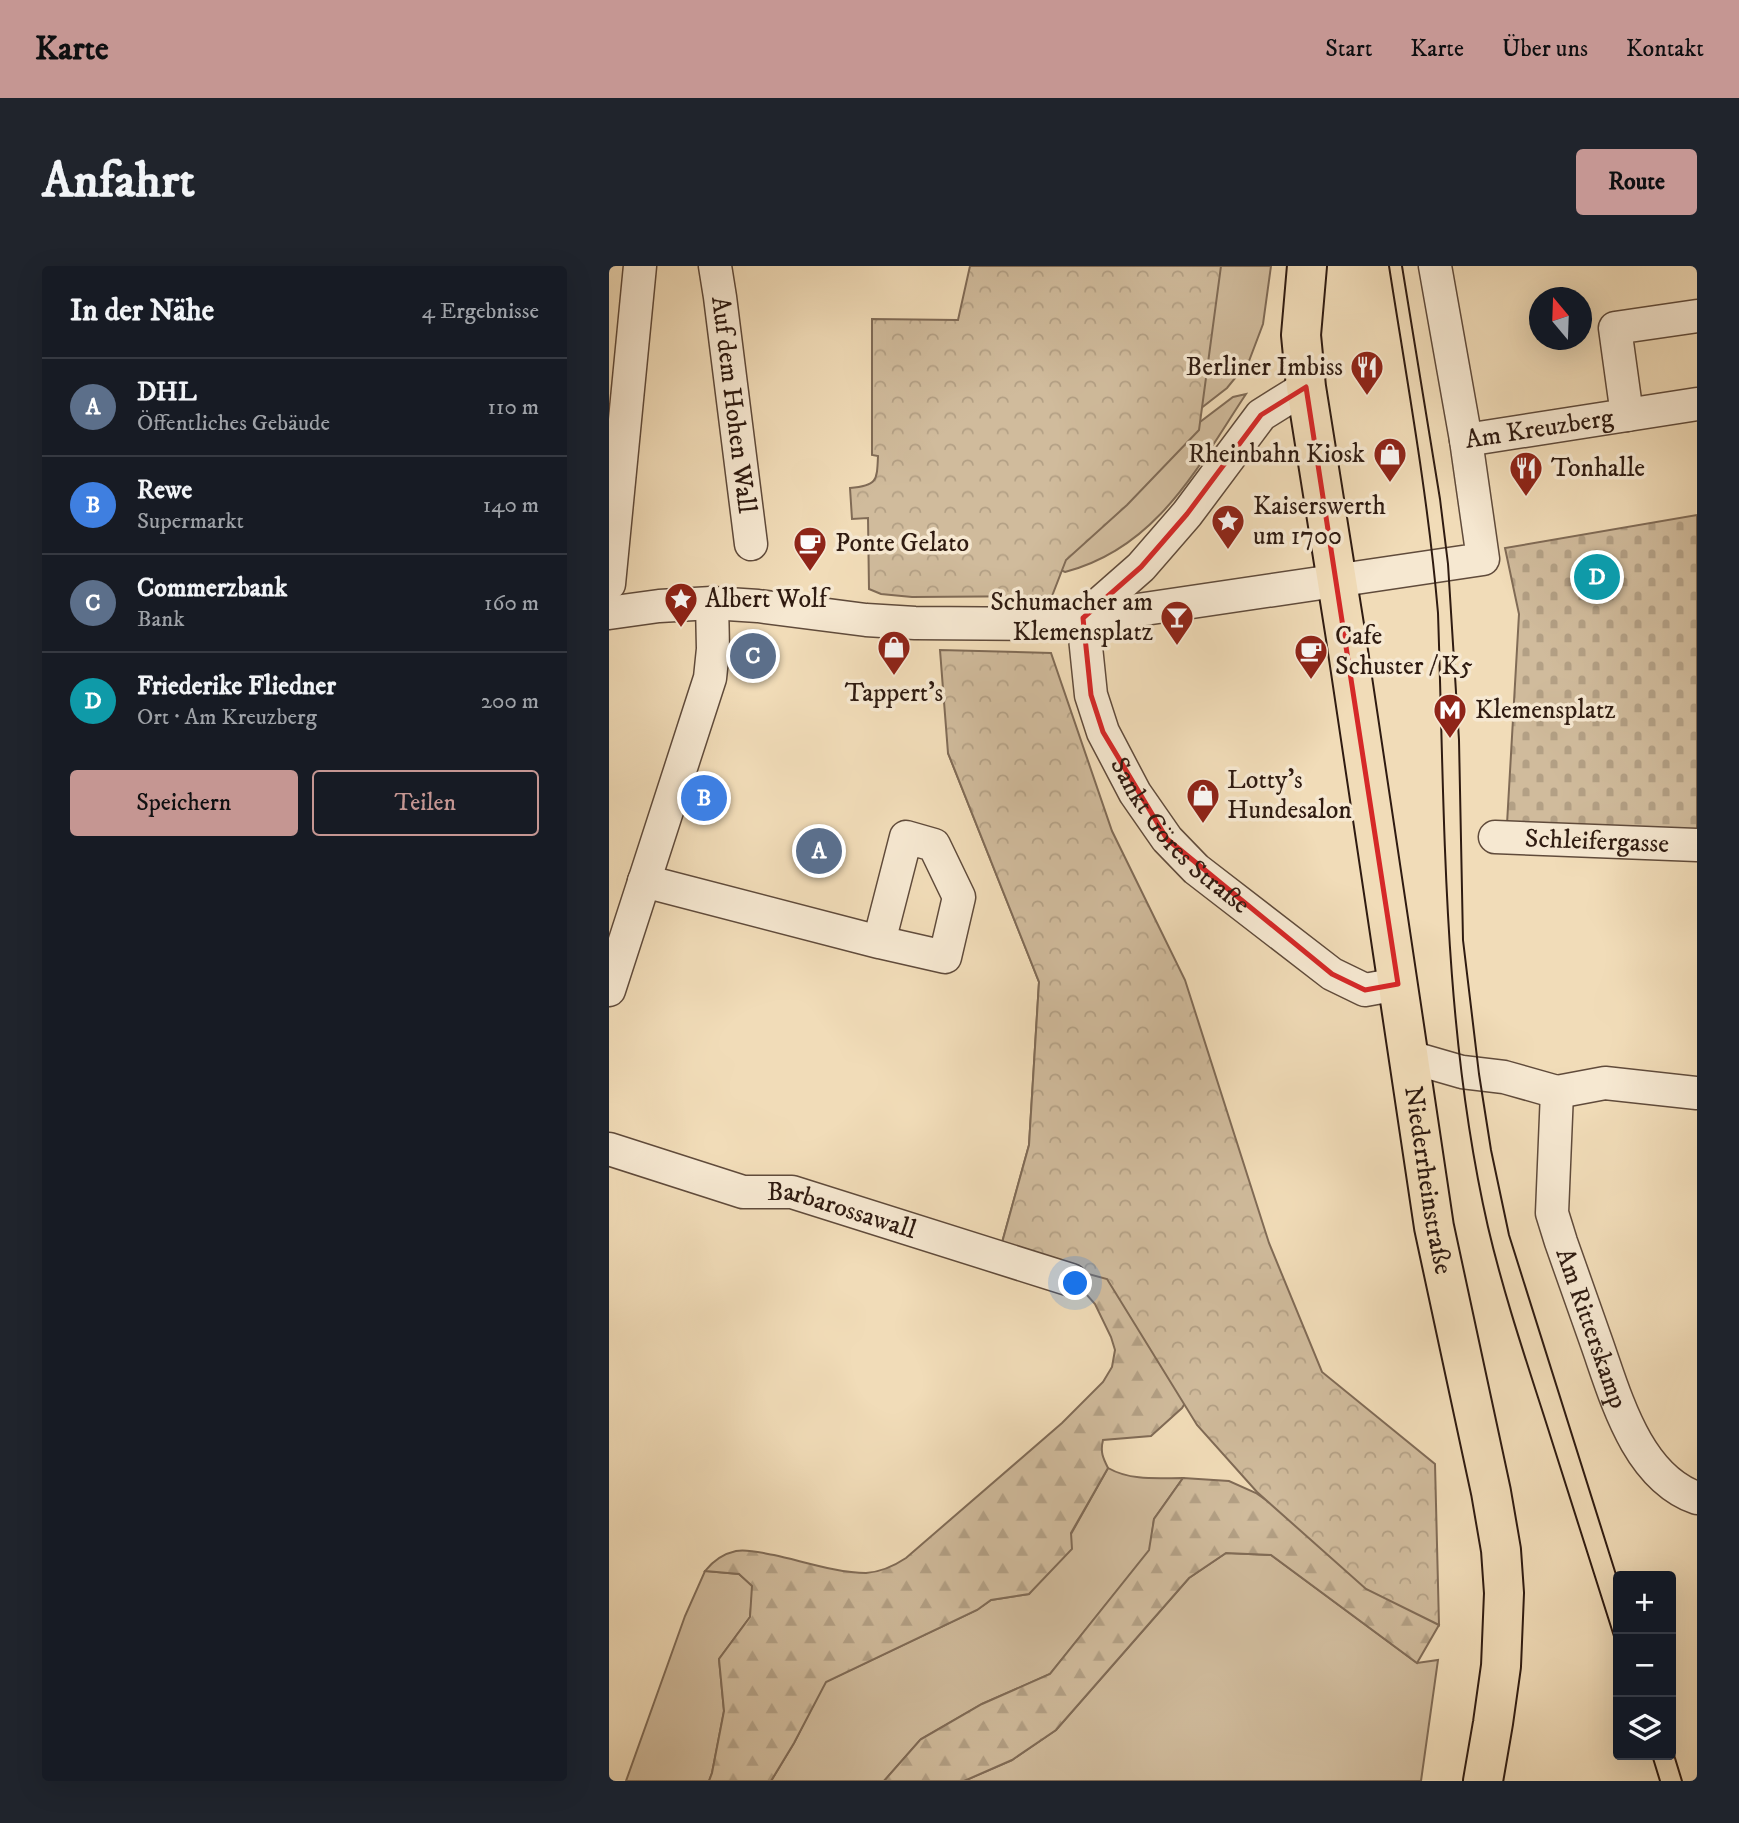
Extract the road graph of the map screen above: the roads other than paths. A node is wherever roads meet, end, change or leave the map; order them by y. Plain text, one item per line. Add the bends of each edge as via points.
1 (640, 266) edge
2 (715, 266) edge
3 (1307, 266) edge
4 (1435, 266) edge
5 (1697, 316) edge
6 (1306, 387) junction
7 (1697, 404) edge
8 (1627, 415) junction
9 (1465, 440) junction
10 (751, 544) dead end
11 (1336, 579) junction
12 (609, 584) edge
13 (712, 603) junction
14 (609, 613) edge
15 (1083, 618) junction
16 (1495, 837) dead end
17 (1697, 845) edge
18 (644, 881) junction
19 (879, 942) dead end
20 (1382, 987) junction
21 (609, 990) edge
22 (1410, 1058) junction
23 (1557, 1092) junction
24 (1697, 1093) edge
25 (609, 1149) edge
26 (1070, 1280) dead end
27 (1697, 1498) edge
28 (1483, 1781) edge

1 - 12 street
2 - 10 street, Auf dem Hohen Wall
3 - 6 main road, Niederrheinstraße via 1301,335
4 - 9 street
5 - 8 street, Am Kreuzberg via 1615,328
6 - 11 main road, Niederrheinstraße
6 - 15 street via 1261,415 1179,523 1140,567
7 - 8 street, Am Kreuzberg
8 - 9 street, Am Kreuzberg
9 - 11 street, Am Kreuzberg via 1483,559
11 - 15 street
11 - 20 main road, Niederrheinstraße
13 - 14 street
13 - 15 street via 915,623 1043,624
13 - 18 street via 710,678
15 - 20 street, Sankt Göres Straße via 1091,695 1103,732 1135,793 1167,839 1196,869 1332,974
16 - 17 street, Schleifergasse
18 - 19 street
18 - 21 street
20 - 22 main road, Niederrheinstraße
22 - 23 street
22 - 28 main road, Niederrheinstraße via 1434,1227 1501,1550 1501,1666
23 - 24 street via 1605,1083
23 - 27 street, Am Ritterskamp via 1552,1213 1622,1414 1656,1468 1673,1485
25 - 26 street, Barbarossawall via 743,1192 792,1192

